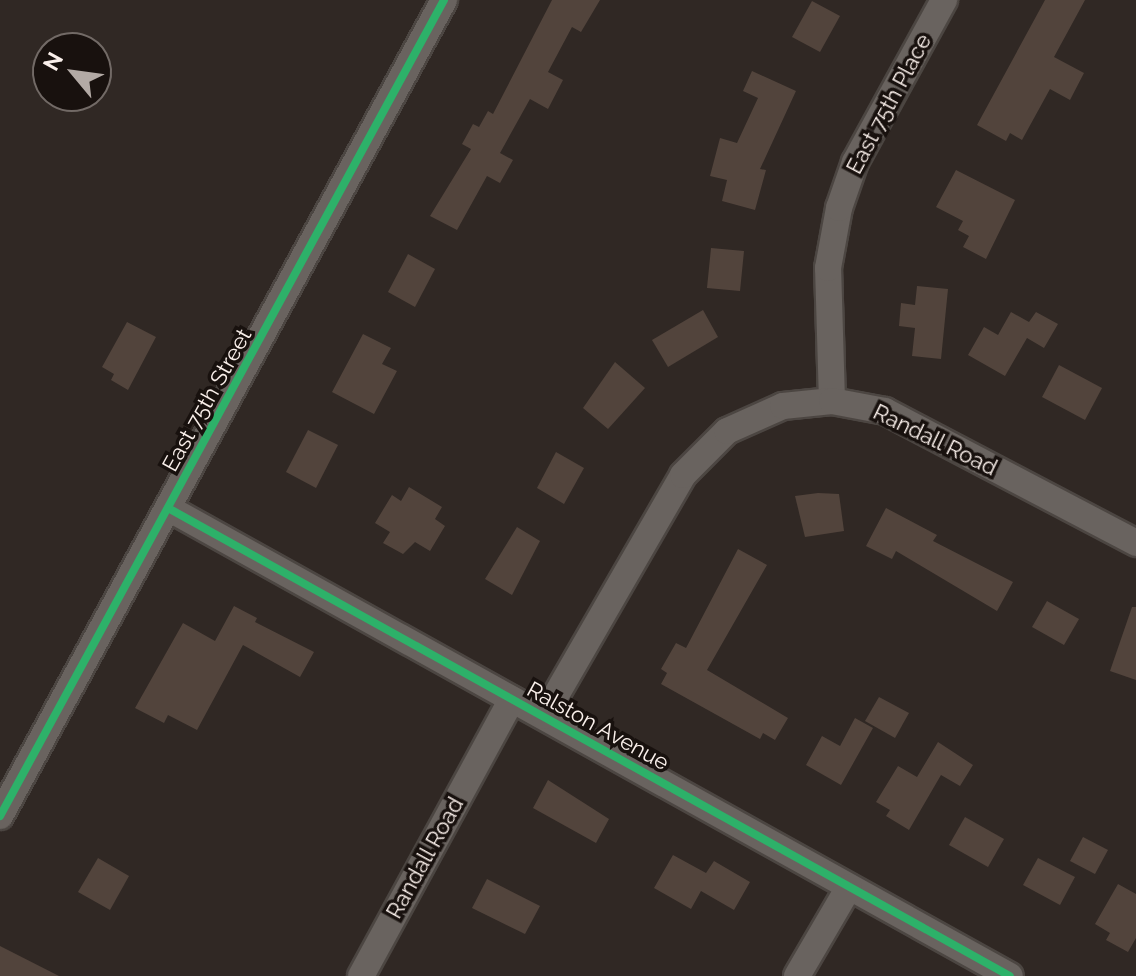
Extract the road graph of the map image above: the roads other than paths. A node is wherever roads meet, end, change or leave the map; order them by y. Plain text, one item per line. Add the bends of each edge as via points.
1 (444, 0) edge
2 (944, 0) edge
3 (832, 401) junction
4 (168, 508) junction
5 (1136, 543) edge
6 (512, 699) junction
7 (544, 716) junction
8 (0, 816) edge
9 (849, 887) junction
10 (361, 976) edge
11 (797, 976) edge
12 (1010, 976) edge

1 - 4 street, East 75th Street
2 - 3 street, East 75th Place via 855,162 839,208 828,268
3 - 5 street, Randall Road via 892,414
3 - 7 street, Randall Road via 761,414 737,424 699,456
4 - 6 street, Ralston Avenue
4 - 8 street, East 75th Street
6 - 7 street, Ralston Avenue
6 - 10 street, Randall Road
7 - 9 street, Ralston Avenue
9 - 11 street
9 - 12 street, Ralston Avenue

